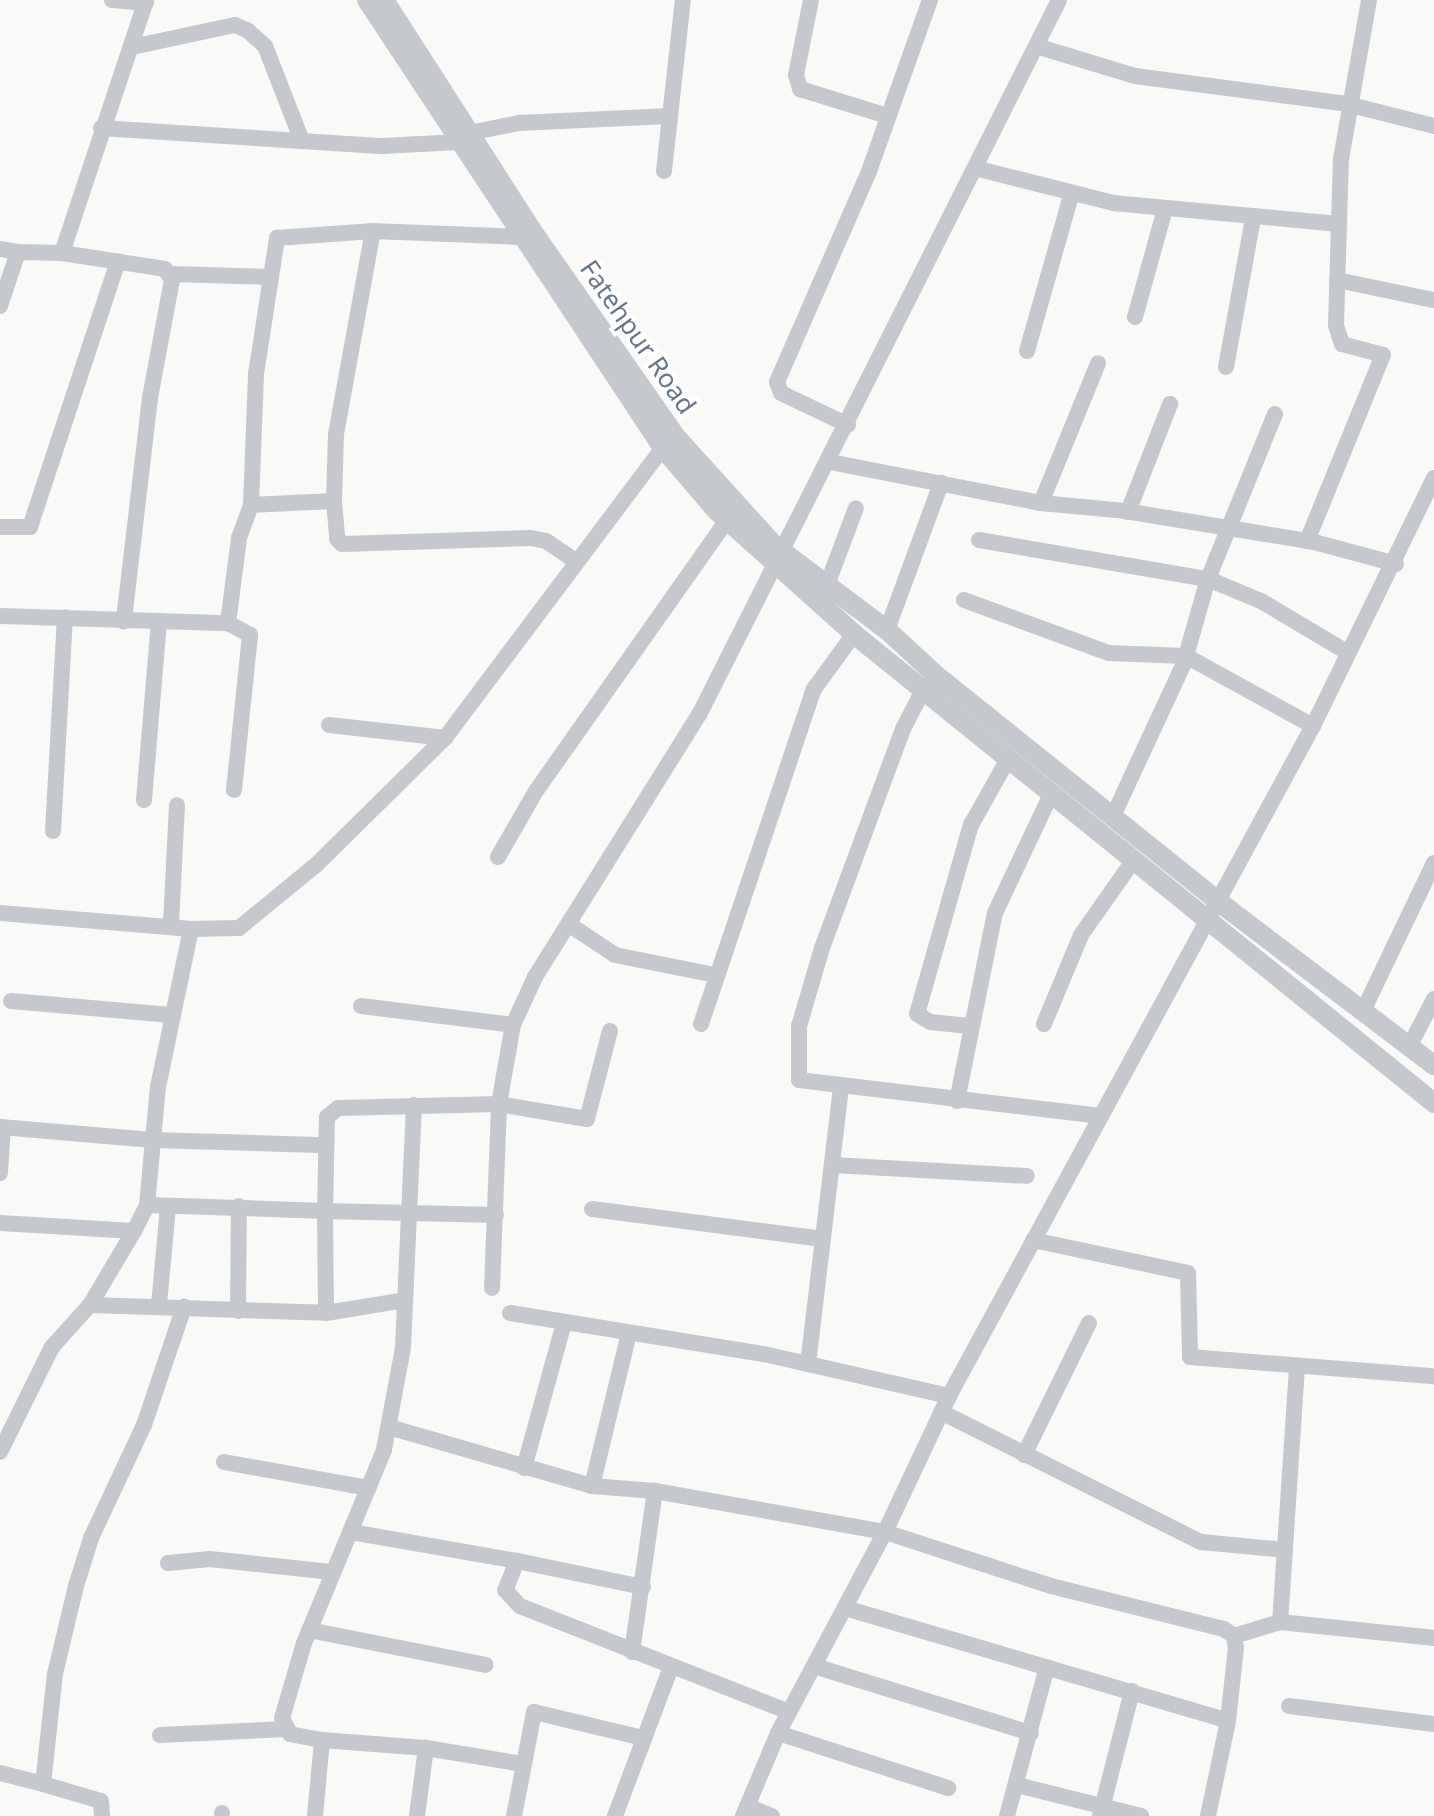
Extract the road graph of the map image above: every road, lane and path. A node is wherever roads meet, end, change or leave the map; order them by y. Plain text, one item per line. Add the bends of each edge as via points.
1 (112, 0) edge
2 (367, 0) edge
3 (384, 0) edge
4 (683, 0) edge
5 (811, 0) edge
6 (930, 0) edge
7 (1059, 0) edge
8 (1368, 0) edge
9 (146, 1) edge
10 (1036, 46) junction
11 (132, 47) junction
12 (1347, 104) junction
13 (669, 116) junction
14 (888, 116) junction
15 (1434, 126) edge
16 (101, 128) junction
17 (464, 137) junction
18 (302, 141) junction
19 (975, 168) junction
20 (664, 171) dead end
21 (1071, 196) junction
22 (1165, 209) junction
23 (1253, 218) junction
24 (1339, 224) junction
25 (373, 231) junction
26 (520, 237) junction
27 (0, 249) edge
28 (18, 252) junction
29 (62, 253) junction
30 (118, 261) junction
31 (170, 274) junction
32 (271, 277) junction
33 (1337, 280) junction
34 (1434, 300) edge
35 (0, 306) edge
36 (1135, 317) dead end
37 (1027, 351) dead end
38 (1098, 363) dead end
39 (1226, 367) dead end
40 (1170, 404) dead end
41 (1275, 414) dead end
42 (848, 425) junction
43 (663, 448) junction
44 (830, 462) junction
45 (1434, 478) edge
46 (941, 483) junction
47 (334, 501) junction
48 (1041, 503) junction
49 (251, 505) junction
50 (856, 508) dead end
51 (1128, 512) junction
52 (727, 520) junction
53 (0, 527) edge
54 (1227, 529) junction
55 (979, 540) dead end
56 (1307, 541) junction
57 (779, 559) junction
58 (576, 561) junction
59 (1396, 564) junction
60 (1208, 579) junction
61 (827, 585) junction
62 (964, 600) dead end
63 (0, 616) edge
64 (65, 617) junction
65 (124, 621) junction
66 (159, 621) junction
67 (228, 623) junction
68 (887, 630) junction
69 (854, 634) junction
70 (1347, 652) junction
71 (1186, 656) junction
72 (923, 690) junction
73 (329, 725) dead end
74 (1313, 726) junction
75 (445, 738) junction
76 (1008, 759) junction
77 (234, 790) dead end
78 (1051, 794) junction
79 (144, 800) dead end
80 (177, 805) dead end
81 (1114, 814) junction
82 (53, 831) dead end
83 (498, 857) dead end
84 (1133, 861) junction
85 (1434, 863) edge
86 (1219, 902) junction
87 (0, 913) edge
88 (1208, 922) junction
89 (171, 924) junction
90 (570, 925) junction
91 (191, 929) junction
92 (715, 975) junction
93 (1434, 999) edge
94 (11, 1001) dead end
95 (361, 1006) dead end
96 (1363, 1011) junction
97 (171, 1015) junction
98 (701, 1024) dead end
99 (1044, 1024) dead end
100 (513, 1025) junction
101 (969, 1026) junction
102 (610, 1031) dead end
103 (1410, 1045) junction
104 (1434, 1065) edge
105 (841, 1088) junction
106 (957, 1101) junction
107 (1434, 1103) edge
108 (499, 1104) junction
109 (414, 1105) junction
110 (1101, 1116) junction
111 (1, 1127) edge
112 (152, 1140) junction
113 (325, 1145) junction
114 (832, 1165) junction
115 (0, 1173) edge
116 (1027, 1176) dead end
117 (147, 1205) junction
118 (239, 1206) junction
119 (168, 1207) junction
120 (592, 1209) dead end
121 (325, 1211) junction
122 (409, 1213) junction
123 (496, 1215) junction
124 (0, 1223) edge
125 (134, 1231) junction
126 (823, 1239) junction
127 (1033, 1240) junction
128 (492, 1288) dead end
129 (405, 1300) junction
130 (90, 1305) junction
131 (159, 1305) junction
132 (184, 1307) junction
133 (238, 1311) junction
134 (326, 1313) junction
135 (510, 1313) dead end
136 (564, 1323) junction
137 (1089, 1323) dead end
138 (629, 1333) junction
139 (808, 1364) junction
140 (1297, 1367) junction
141 (1434, 1376) edge
142 (949, 1396) junction
143 (941, 1412) junction
144 (389, 1427) junction
145 (0, 1452) edge
146 (1024, 1455) junction
147 (224, 1462) dead end
148 (524, 1468) junction
149 (592, 1486) junction
150 (369, 1488) junction
151 (655, 1491) junction
152 (351, 1532) junction
153 (885, 1532) junction
154 (1285, 1550) junction
155 (517, 1561) junction
156 (168, 1563) dead end
157 (331, 1572) junction
158 (643, 1587) junction
159 (845, 1608) junction
160 (1280, 1622) junction
161 (309, 1630) junction
162 (1234, 1636) junction
163 (1434, 1638) edge
164 (632, 1652) junction
165 (486, 1665) dead end
166 (814, 1666) junction
167 (671, 1667) junction
168 (1047, 1667) junction
169 (1132, 1691) junction
170 (1289, 1706) dead end
171 (789, 1712) junction
172 (1228, 1721) junction
173 (1434, 1724) edge
174 (285, 1729) junction
175 (778, 1733) junction
176 (1031, 1733) junction
177 (160, 1735) dead end
178 (643, 1738) junction
179 (322, 1740) junction
180 (426, 1748) junction
181 (523, 1764) junction
182 (0, 1773) edge
183 (43, 1784) junction
184 (1017, 1785) junction
185 (948, 1788) dead end
186 (745, 1811) edge
187 (1102, 1812) edge
188 (102, 1816) edge
189 (315, 1816) edge
190 (417, 1816) edge
191 (514, 1816) edge
192 (615, 1816) edge
193 (772, 1816) edge
194 (1007, 1816) edge
195 (1141, 1816) edge
196 (1208, 1816) edge

1 - 9 street
2 - 17 street
3 - 17 street, Fatehpur Road
4 - 13 street
5 - 14 street via 796,75 800,89
6 - 14 street
7 - 10 street
8 - 12 street
9 - 11 street
10 - 12 street via 1135,76
10 - 19 street
11 - 16 street
11 - 18 street via 235,25 247,30 265,46
12 - 15 street
12 - 24 street
13 - 17 street via 519,123
13 - 20 street
14 - 42 street via 777,382 781,393
16 - 18 street
16 - 29 street
17 - 18 street via 383,146
17 - 26 street
17 - 57 street, Fatehpur Road via 676,437
19 - 21 street
19 - 42 street
21 - 22 street
21 - 37 street
22 - 23 street
22 - 36 street
23 - 24 street
23 - 39 street
24 - 33 street
25 - 26 street
25 - 32 street via 285,234 277,238
25 - 47 street via 336,434
26 - 43 street
27 - 28 street
28 - 29 street
28 - 35 street
29 - 30 street
30 - 31 street
30 - 53 street via 30,527
31 - 32 street
31 - 65 street
32 - 49 street via 256,374
33 - 34 street
33 - 56 street via 1337,338 1383,355
38 - 48 street
40 - 51 street
41 - 54 street
42 - 44 street
43 - 52 street
43 - 58 street
44 - 46 street
44 - 57 street
45 - 59 street
46 - 48 street
46 - 68 street
47 - 49 street
47 - 58 street via 337,539 342,544 531,538 546,541
48 - 51 street
49 - 67 street via 239,538
50 - 61 street
51 - 54 street
52 - 57 street
52 - 83 street via 536,791
54 - 56 street
54 - 60 street
55 - 60 street
56 - 59 street
57 - 61 street, Fatehpur Road
57 - 69 street
57 - 90 street via 700,713
58 - 75 street
59 - 70 street
60 - 70 street via 1261,601
60 - 71 street
61 - 68 street, Fatehpur Road
62 - 71 street via 1109,653
63 - 64 street
64 - 65 street
64 - 82 street
65 - 66 street
66 - 67 street
66 - 79 street
67 - 77 street via 250,635
68 - 81 street, Fatehpur Road
69 - 72 street
69 - 92 street via 814,689
70 - 74 street
71 - 74 street
71 - 81 street
72 - 76 street
72 - 105 street via 903,729 822,948 799,1026 799,1080
73 - 75 street
74 - 86 street
75 - 91 street via 316,865 239,928
76 - 78 street
76 - 101 street via 971,825 917,1014 930,1022
78 - 84 street
78 - 101 street via 995,913
80 - 89 street
81 - 86 street, Fatehpur Road
84 - 88 street
84 - 99 street via 1081,935
85 - 96 street
86 - 88 street
86 - 96 street, Fatehpur Road
87 - 89 street
88 - 107 street
88 - 110 street
89 - 91 street
90 - 92 street via 615,955
90 - 100 street via 535,977
91 - 97 street
92 - 98 street
93 - 103 street
94 - 97 street
95 - 100 street
96 - 103 street, Fatehpur Road
97 - 112 street
100 - 108 street
101 - 106 street
102 - 108 street via 587,1119
103 - 104 street, Fatehpur Road
105 - 106 street
105 - 114 street
106 - 110 street
108 - 109 street
108 - 123 street
109 - 113 street via 331,1111
109 - 122 street
110 - 127 street
111 - 112 street
111 - 115 street
112 - 113 street
112 - 117 street
113 - 121 street
114 - 116 street
114 - 126 street
117 - 119 street
117 - 125 street
118 - 119 street
118 - 121 street
118 - 133 street
119 - 131 street
120 - 126 street
121 - 122 street
121 - 134 street
122 - 123 street
122 - 129 street
123 - 128 street
124 - 125 street
125 - 130 street
126 - 139 street
127 - 140 street via 1188,1273 1190,1357
127 - 142 street
129 - 134 street
129 - 144 street
130 - 131 street
130 - 145 street via 52,1347
131 - 132 street
132 - 133 street
132 - 183 street via 149,1413 91,1538 76,1586 55,1674
133 - 134 street
135 - 136 street
136 - 138 street
136 - 148 street
137 - 146 street
138 - 139 street
138 - 149 street
139 - 142 street
140 - 141 street
140 - 154 street
142 - 143 street
143 - 146 street
143 - 153 street
144 - 148 street
144 - 150 street
146 - 154 street via 1201,1542
147 - 150 street
148 - 149 street
149 - 151 street
150 - 152 street
151 - 153 street
151 - 158 street
152 - 155 street
152 - 157 street
153 - 159 street
153 - 162 street
154 - 160 street
155 - 158 street
155 - 164 street via 508,1575 509,1599
156 - 157 street via 210,1559
157 - 161 street
158 - 164 street
159 - 166 street
159 - 168 street
160 - 162 street
160 - 163 street
161 - 165 street
161 - 174 street via 284,1704
162 - 172 street
164 - 167 street
166 - 171 street
166 - 176 street
167 - 171 street
167 - 178 street
168 - 169 street
168 - 176 street
169 - 172 street
169 - 187 street
170 - 173 street
171 - 175 street
172 - 196 street
174 - 177 street
174 - 179 street
175 - 185 street
175 - 186 street
176 - 184 street
178 - 181 street via 540,1710 531,1718
178 - 192 street
179 - 180 street
179 - 189 street
180 - 181 street
180 - 190 street
181 - 191 street
182 - 183 street
183 - 188 street via 101,1801
184 - 187 street
184 - 194 street
186 - 193 street
187 - 195 street

